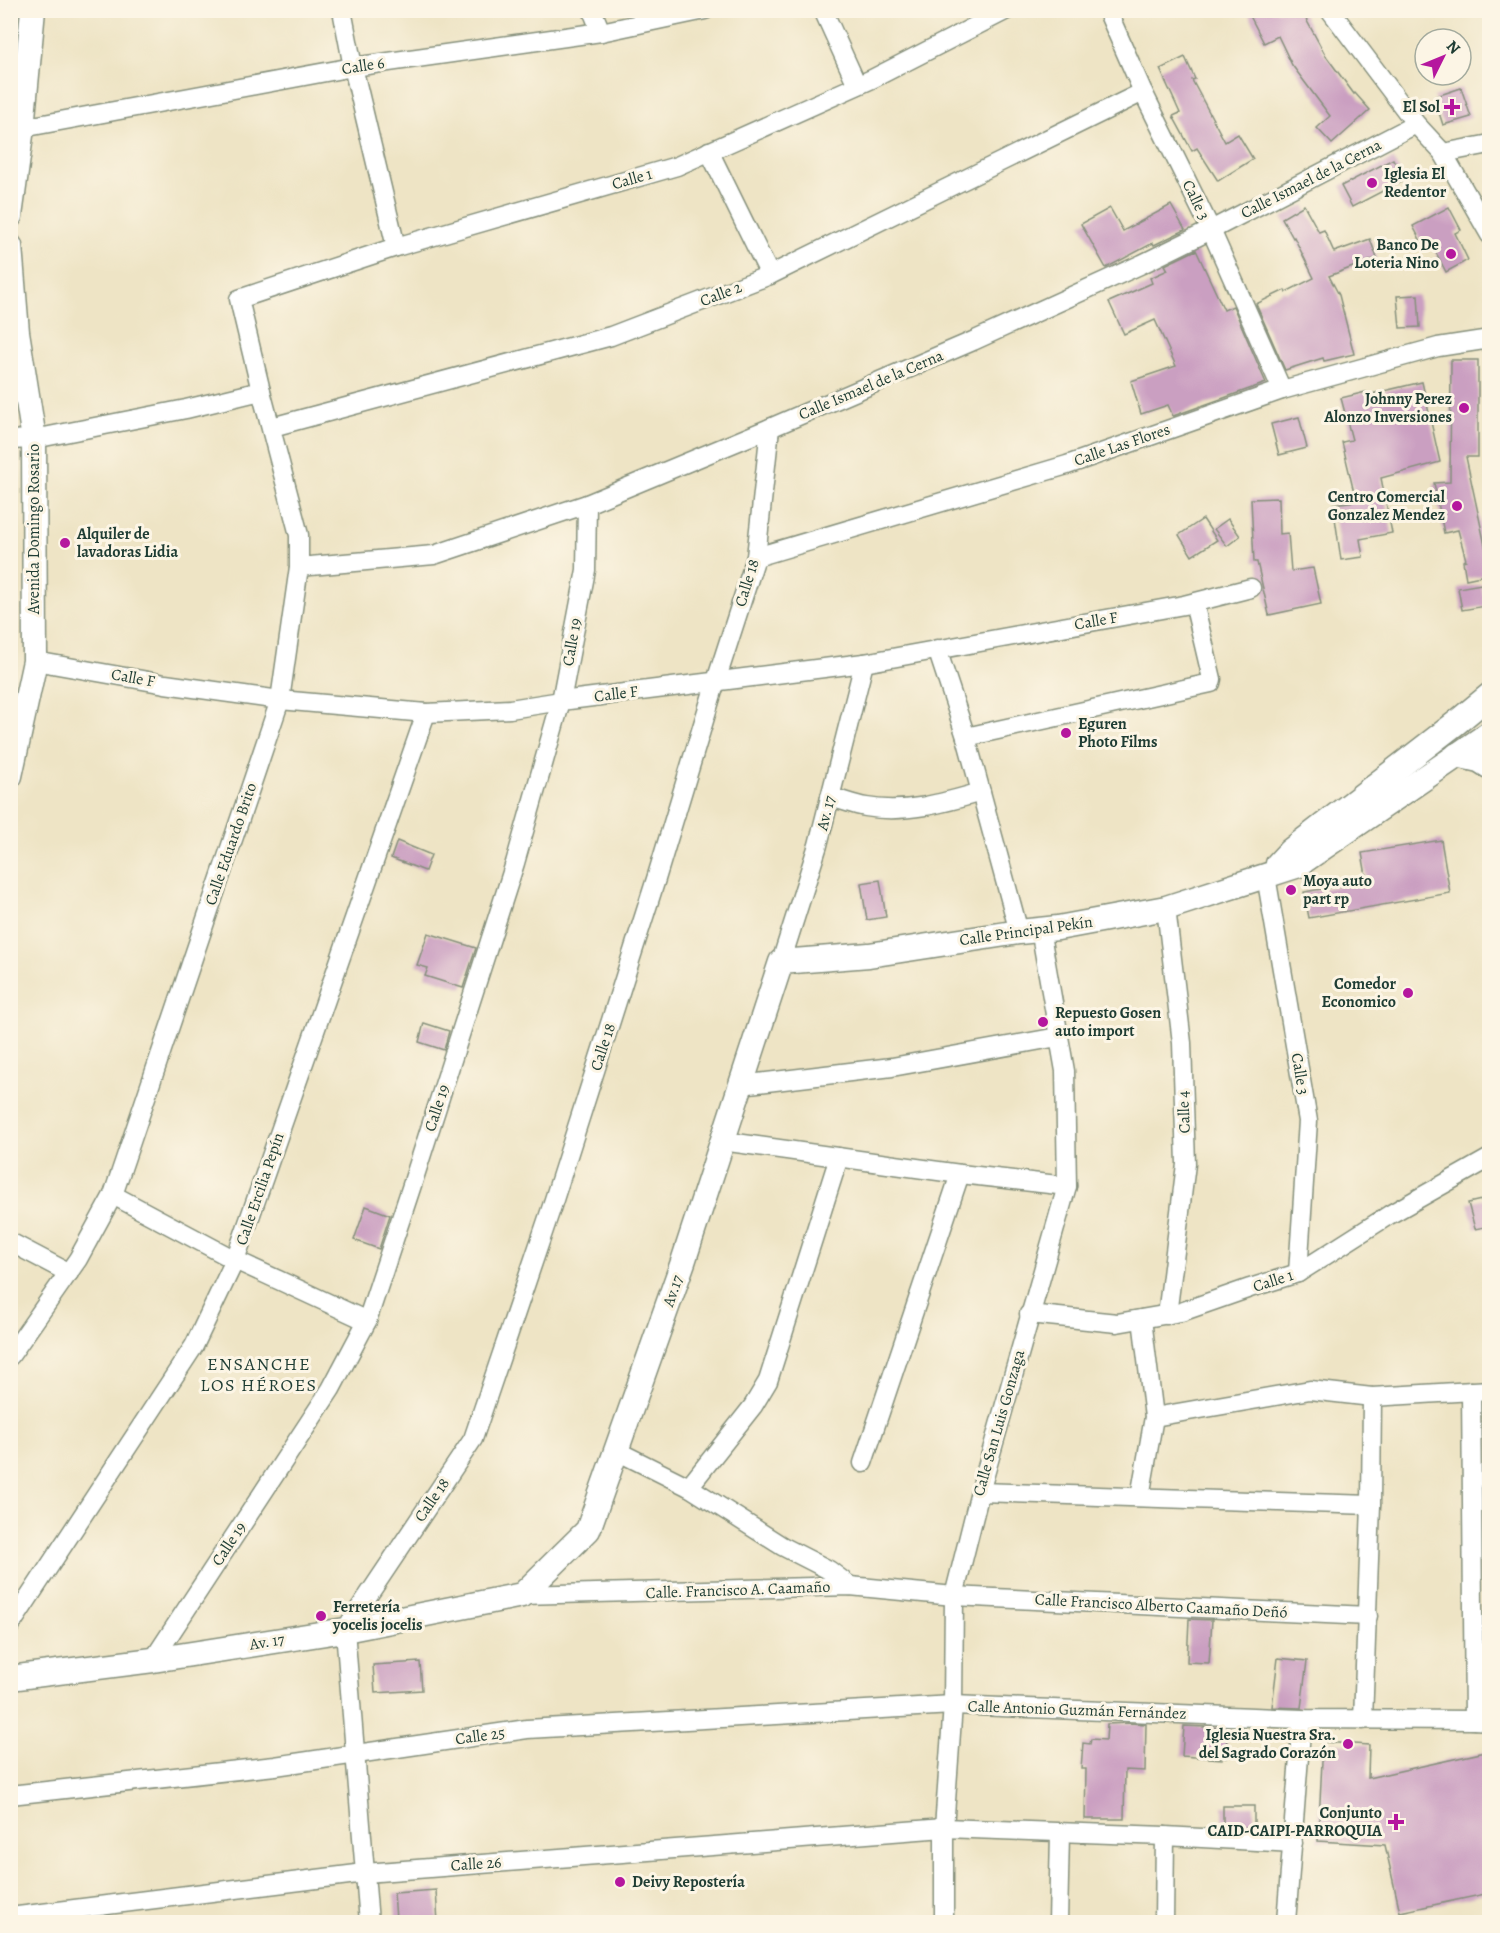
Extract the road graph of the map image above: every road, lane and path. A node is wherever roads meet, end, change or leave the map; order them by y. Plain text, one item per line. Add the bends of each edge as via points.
1 (33, 10) edge
2 (342, 10) edge
3 (592, 10) edge
4 (823, 10) edge
5 (1007, 10) edge
6 (1107, 10) edge
7 (1329, 10) edge
8 (700, 11) edge
9 (601, 32) junction
10 (353, 67) junction
11 (857, 86) junction
12 (1143, 92) junction
13 (1416, 124) junction
14 (16, 127) edge
15 (1490, 144) edge
16 (709, 152) junction
17 (1443, 153) junction
18 (10, 216) edge
19 (1211, 230) junction
20 (1490, 235) edge
21 (10, 246) edge
22 (396, 247) junction
23 (770, 275) junction
24 (239, 299) joint
25 (14, 332) edge
26 (1490, 339) edge
27 (1282, 390) junction
28 (261, 391) junction
29 (272, 427) junction
30 (770, 428) junction
31 (22, 439) edge
32 (587, 504) junction
33 (756, 557) junction
34 (299, 567) junction
35 (1251, 588) dead end
36 (1194, 603) junction
37 (937, 650) junction
38 (35, 661) junction
39 (864, 663) junction
40 (716, 681) junction
41 (1490, 695) edge
42 (280, 700) junction
43 (561, 701) junction
44 (426, 713) junction
45 (1490, 733) edge
46 (966, 737) junction
47 (1457, 755) junction
48 (1490, 767) edge
49 (12, 768) edge
50 (981, 792) junction
51 (830, 797) junction
52 (1266, 876) junction
53 (1166, 908) junction
54 (1029, 931) junction
55 (781, 962) junction
56 (1058, 1037) junction
57 (741, 1084) junction
58 (722, 1141) junction
59 (839, 1157) junction
60 (1490, 1158) edge
61 (960, 1174) junction
62 (1066, 1186) junction
63 (112, 1195) junction
64 (10, 1242) edge
65 (235, 1260) junction
66 (69, 1273) junction
67 (1298, 1273) junction
68 (1029, 1314) junction
69 (1167, 1315) junction
70 (1142, 1319) junction
71 (367, 1320) junction
72 (10, 1356) edge
73 (1490, 1390) edge
74 (1471, 1391) junction
75 (1372, 1397) junction
76 (1154, 1417) junction
77 (617, 1451) junction
78 (863, 1463) dead end
79 (689, 1487) junction
80 (980, 1492) junction
81 (1140, 1497) junction
82 (1371, 1505) junction
83 (850, 1586) junction
84 (522, 1595) junction
85 (954, 1596) junction
86 (1368, 1616) junction
87 (10, 1626) edge
88 (345, 1630) junction
89 (153, 1660) junction
90 (10, 1677) edge
91 (953, 1705) junction
92 (1302, 1719) junction
93 (1362, 1720) junction
94 (1482, 1721) edge
95 (355, 1754) junction
96 (10, 1795) edge
97 (944, 1828) junction
98 (1060, 1834) junction
99 (1165, 1836) junction
100 (1293, 1843) junction
101 (365, 1872) junction
102 (10, 1917) edge
103 (369, 1923) edge
104 (944, 1923) edge
105 (1058, 1923) edge
106 (1164, 1923) edge
107 (1286, 1923) edge

1 - 14 main road
2 - 10 street
3 - 9 street
4 - 11 street
5 - 11 street, Calle 1
6 - 12 street, Calle 3
7 - 13 street
8 - 9 street, Calle 6
9 - 10 street, Calle 6
10 - 14 street, Calle 6
10 - 22 street
11 - 16 street, Calle 1
12 - 19 street, Calle 3
12 - 23 street, Calle 2
13 - 17 street
13 - 19 street, Calle Ismael de la Cerna
14 - 18 main road
15 - 17 street
16 - 22 street, Calle 1 via 677,166
16 - 23 street
17 - 20 street
19 - 27 street, Calle 3
19 - 30 street, Calle Ismael de la Cerna via 973,341
21 - 25 main road, Avenida Domingo Rosario
22 - 24 street, Calle 1
23 - 29 street, Calle 2 via 611,336
24 - 28 street, Calle Eduardo Brito
25 - 31 main road, Avenida Domingo Rosario
26 - 27 street, Calle Las Flores via 1438,347
27 - 33 street, Calle Las Flores via 1067,465
28 - 29 street, Calle Eduardo Brito
28 - 31 street
29 - 34 street, Calle Eduardo Brito via 299,535
30 - 32 street, Calle Ismael de la Cerna
30 - 33 street, Calle 18
31 - 38 main road, Avenida Domingo Rosario
32 - 34 street, Calle Ismael de la Cerna via 434,555
32 - 43 street, Calle 19 via 586,570
33 - 40 street, Calle 18
34 - 42 street, Calle Eduardo Brito
35 - 36 street, Calle F
36 - 37 street, Calle F
36 - 46 street via 1211,683
37 - 39 street, Calle F
37 - 46 street, Calle San Luis Gonzaga
38 - 42 street, Calle F
38 - 49 main road, Avenida Domingo Rosario
39 - 40 street, Calle F
39 - 51 street, Av. 17
40 - 43 street, Calle F
40 - 88 street, Calle 18 via 551,1209 473,1439
41 - 52 main road, Calle Principal Pekín via 1290,851
42 - 44 street, Calle F
42 - 63 street, Calle Eduardo Brito
43 - 44 street, Calle F via 510,709
43 - 71 street, Calle 19 via 511,874
44 - 65 street, Calle Ercilia Pepín
45 - 47 main road, Calle Principal Pekín
46 - 50 street, Calle San Luis Gonzaga
47 - 48 main road
47 - 52 main road, Calle Principal Pekín via 1296,866
50 - 51 street via 926,806 890,809
50 - 54 street, Calle San Luis Gonzaga
51 - 55 street, Av. 17
52 - 53 main road, Calle Principal Pekín
52 - 67 street, Calle 3 via 1308,1121
53 - 54 main road, Calle Principal Pekín
53 - 69 street, Calle 4 via 1182,1043 1186,1164
54 - 55 main road, Calle Principal Pekín via 869,955
54 - 56 street, Calle San Luis Gonzaga
55 - 57 main road, Av.17
56 - 57 street via 892,1067
56 - 62 street, Calle San Luis Gonzaga via 1065,1071
57 - 58 main road, Av.17
58 - 59 street
58 - 77 main road, Av.17
59 - 61 street
59 - 79 street via 768,1381
60 - 67 street, Calle 1
61 - 62 street
61 - 78 street
62 - 68 street, Calle San Luis Gonzaga
63 - 65 street
63 - 66 street, Calle Eduardo Brito
64 - 66 street
65 - 71 street
65 - 87 street, Calle Ercilia Pepín via 194,1346
66 - 72 street, Calle Eduardo Brito
67 - 69 street, Calle 1
68 - 70 street, Calle 1 via 1117,1323
68 - 80 street, Calle San Luis Gonzaga
69 - 70 street, Calle 1
70 - 76 street
71 - 89 street, Calle 19 via 331,1389
73 - 74 street
74 - 75 street
74 - 94 street
75 - 76 street via 1310,1390
75 - 82 street
76 - 81 street
77 - 79 street
77 - 84 main road, Av.17 via 588,1530
79 - 83 street
80 - 81 street
80 - 85 street, Calle San Luis Gonzaga
81 - 82 street
82 - 86 street
83 - 84 street, Calle. Francisco A. Caamaño
83 - 85 street, Calle. Francisco A. Caamaño
84 - 88 main road, Av. 17
85 - 86 street, Calle Francisco Alberto Caamaño Deñó
85 - 91 street, Calle San Luis Gonzaga
86 - 93 street
88 - 89 main road, Av. 17
88 - 95 street
89 - 90 main road, Av. 17
91 - 92 street, Calle Antonio Guzmán Fernández
91 - 95 street, Calle 25 via 527,1730
91 - 97 street, Calle San Luis Gonzaga
92 - 93 street, Calle Antonio Guzmán Fernández
92 - 100 street
93 - 94 street, Calle Antonio Guzmán Fernández
95 - 96 street, Calle 25
95 - 101 street
97 - 98 street, Calle 26
97 - 101 street, Calle 26
97 - 104 street, Calle San Luis Gonzaga
98 - 99 street, Calle 26
98 - 105 street
99 - 100 street, Calle 26
99 - 106 street
100 - 107 street
101 - 102 street, Calle 26
101 - 103 street

